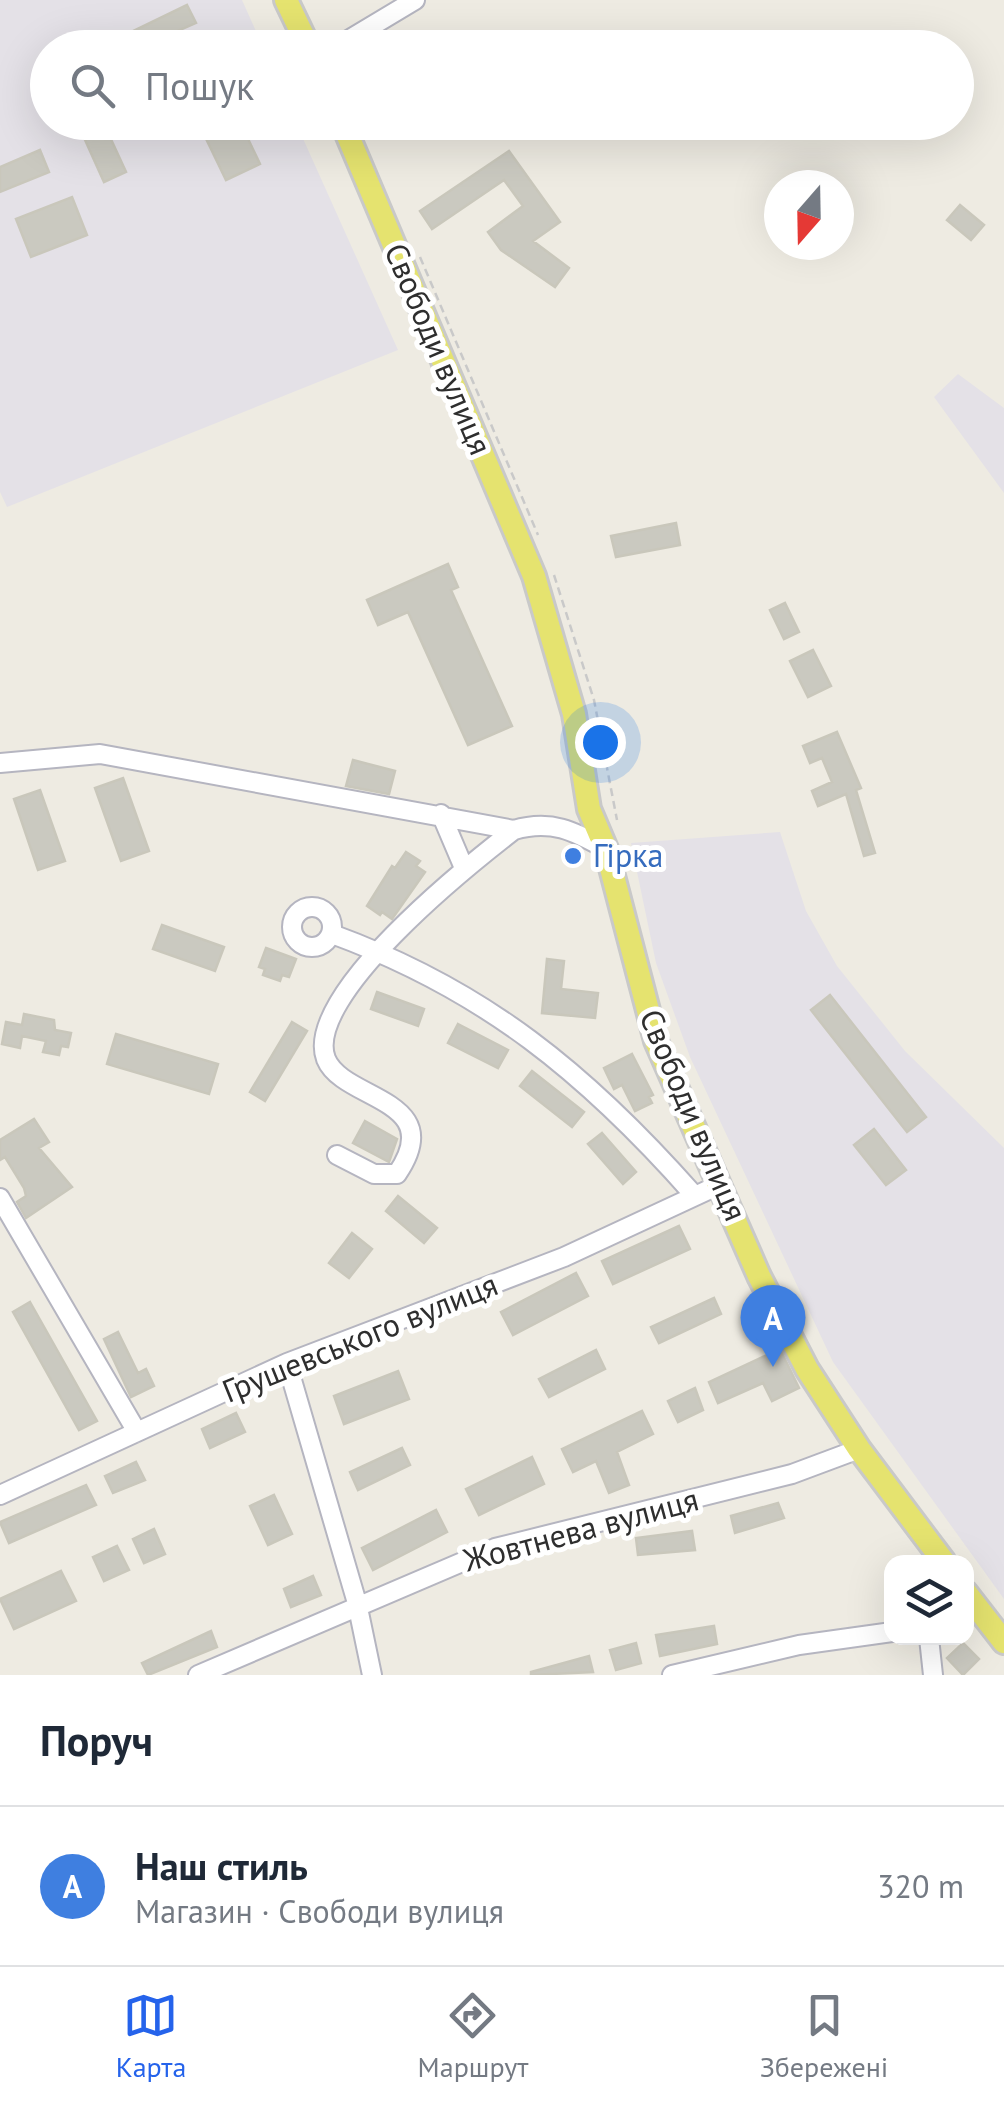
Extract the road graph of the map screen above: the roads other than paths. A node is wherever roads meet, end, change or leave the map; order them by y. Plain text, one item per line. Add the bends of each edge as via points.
1 (286, 0) edge
2 (415, 0) edge
3 (392, 6) edge
4 (300, 30) edge
5 (359, 30) edge
6 (350, 140) edge
7 (0, 763) edge
8 (441, 814) junction
9 (514, 830) junction
10 (606, 849) junction
11 (464, 868) junction
12 (332, 934) dead end
13 (378, 951) junction
14 (338, 1154) dead end
15 (721, 1184) junction
16 (694, 1194) junction
17 (0, 1198) edge
18 (287, 1363) junction
19 (136, 1432) junction
20 (858, 1449) junction
21 (0, 1496) edge
22 (939, 1555) edge
23 (357, 1604) junction
24 (974, 1607) edge
25 (884, 1633) edge
26 (1004, 1642) edge
27 (930, 1645) edge
28 (198, 1675) edge
29 (372, 1675) edge
30 (672, 1675) edge
31 (933, 1675) edge

1 - 4 main road
2 - 3 street
3 - 5 street
6 - 10 main road, Свободи вулиця via 534,576 574,714 590,809
7 - 8 street via 100,754
8 - 9 street
8 - 11 street
9 - 10 street via 535,824 568,828
9 - 11 street
10 - 15 main road, Свободи вулиця via 656,1041
11 - 13 street
12 - 13 street
13 - 14 street via 327,1024 326,1059 404,1120 413,1150 396,1174 374,1174
13 - 16 street via 524,1032 606,1101
15 - 16 street, Грушевського вулиця
15 - 20 main road, Свободи вулиця via 807,1369
16 - 18 street, Грушевського вулиця via 564,1257
17 - 19 street
18 - 19 street, Грушевського вулиця
18 - 23 street
19 - 21 street, Грушевського вулиця
20 - 22 main road, Свободи вулиця
20 - 23 street, Жовтнева вулиця via 792,1474 496,1548
23 - 28 street, Жовтнева вулиця
23 - 29 street
24 - 26 main road
25 - 30 street
27 - 31 street

